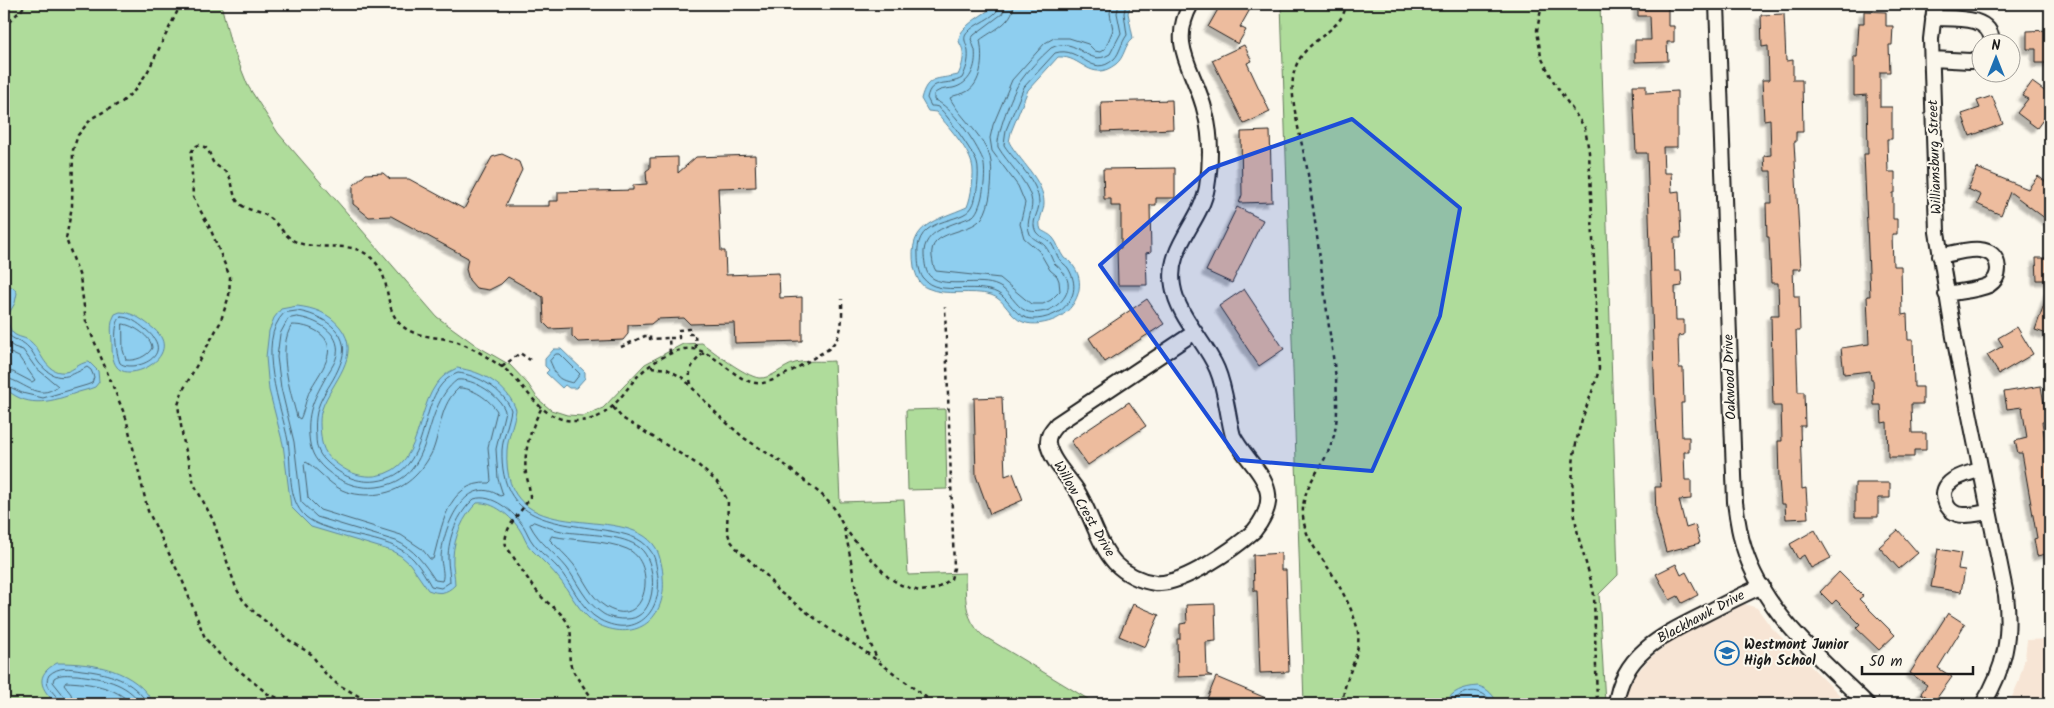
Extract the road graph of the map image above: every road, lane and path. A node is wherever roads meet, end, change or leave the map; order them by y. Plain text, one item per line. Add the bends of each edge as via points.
1 (27, 4) edge
2 (181, 4) edge
3 (1191, 4) edge
4 (1346, 4) edge
5 (1542, 4) edge
6 (1717, 4) edge
7 (1935, 4) edge
8 (1933, 18) junction
9 (4, 27) edge
10 (1990, 32) edge
11 (1932, 59) junction
12 (1972, 60) edge
13 (1940, 256) junction
14 (1946, 294) junction
15 (842, 299) dead end
16 (945, 307) dead end
17 (1195, 332) junction
18 (670, 338) junction
19 (621, 347) dead end
20 (696, 349) junction
21 (704, 353) junction
22 (670, 354) junction
23 (530, 360) dead end
24 (649, 366) junction
25 (502, 368) junction
26 (692, 386) junction
27 (613, 407) junction
28 (541, 409) junction
29 (1980, 470) junction
30 (1989, 512) junction
31 (844, 527) junction
32 (1762, 586) junction
33 (878, 662) junction
34 (293, 704) edge
35 (373, 704) edge
36 (596, 704) edge
37 (935, 704) edge
38 (1342, 704) edge
39 (1597, 704) edge
40 (1616, 704) edge
41 (1867, 704) edge
42 (1983, 704) edge

1 - 9 path
2 - 34 path via 136,90 122,102 92,118 78,134 73,150 72,206 66,239 80,277 86,321 126,418 148,511 183,582 205,638 220,655 268,694
3 - 17 street, Willow Crest Drive via 1183,21 1181,42 1186,64 1205,110 1209,175 1202,205 1176,252 1172,276 1176,297
4 - 38 path via 1342,18 1302,54 1292,87 1307,168 1338,410 1332,444 1306,492 1302,515 1311,544 1349,605 1359,639
5 - 39 path via 1537,30 1541,58 1554,84 1584,128 1589,152 1599,370 1576,443 1573,491 1579,540 1594,595
6 - 32 street, Oakwood Drive via 1735,502 1744,550
7 - 8 street, Williamsburg Street
8 - 10 street via 1977,21
8 - 11 street, Williamsburg Street
11 - 12 street
11 - 13 street, Williamsburg Street
13 - 14 street, Williamsburg Street
13 - 14 street via 1986,250 1998,266 1995,280 1988,285
14 - 29 street, Williamsburg Street
15 - 21 path via 842,325 836,343 770,380 756,383 747,380
16 - 31 path via 955,558 952,579 928,591 901,585 879,569
17 - 17 street, Willow Crest Drive via 1057,424 1048,438 1051,452 1077,491 1108,553 1124,570 1145,581 1170,582 1191,574 1254,531 1261,523 1267,505 1263,475 1233,436 1218,371
18 - 19 path via 650,339 650,336 645,336
18 - 20 path via 679,338 679,330 689,329 689,334 696,334
18 - 22 path
20 - 21 path
20 - 22 path
21 - 26 path via 689,372
22 - 24 path
23 - 25 path via 520,353
24 - 26 path via 675,372
24 - 27 path
25 - 28 path via 518,380
25 - 35 path via 460,343 407,330 395,318 382,270 369,256 353,248 292,240 270,218 239,204 230,176 213,161 204,146 194,147 191,152 193,197 216,240 230,277 229,296 220,323 178,405 194,484 212,520 243,600 255,614 306,650 337,684
26 - 31 path via 744,438 784,464 822,495 834,508
27 - 28 path via 593,418 577,421 557,418
27 - 33 path via 622,418 697,464 717,482 728,501 730,540 777,590
28 - 36 path via 527,449 528,500 505,535 506,546 537,592 568,624 572,669
29 - 30 street, Williamsburg Street
29 - 30 street via 1951,480 1944,499 1950,510 1957,514
30 - 42 street, Williamsburg Street via 2009,619 2003,664
31 - 33 path via 861,622
32 - 40 street, Blackhawk Drive via 1651,643 1623,679
32 - 41 street, Oakwood Drive via 1793,629
33 - 37 path

